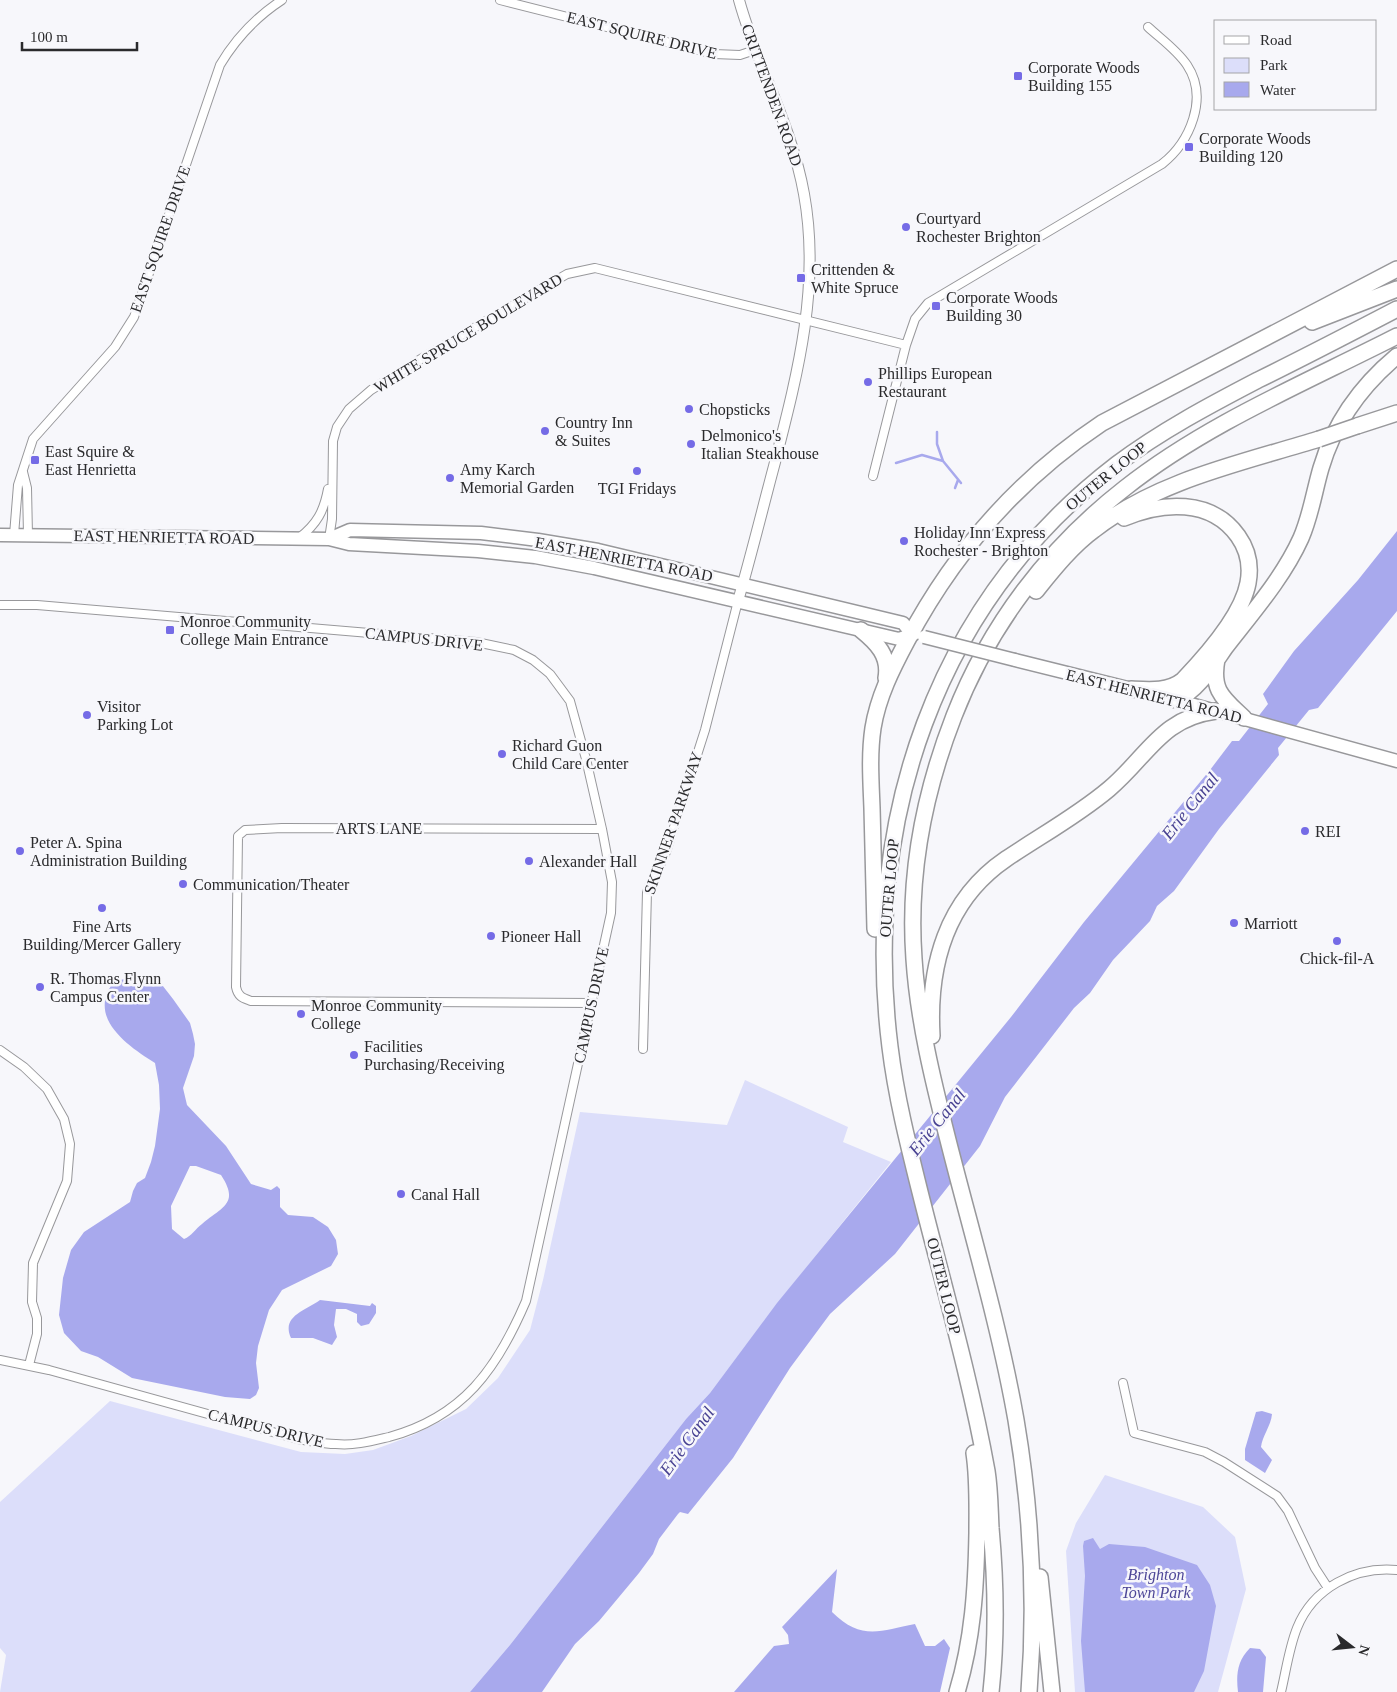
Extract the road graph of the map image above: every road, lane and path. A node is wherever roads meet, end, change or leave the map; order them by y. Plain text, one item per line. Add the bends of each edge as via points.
1 (282, 0) edge
2 (500, 0) edge
3 (740, 0) edge
4 (1148, 27) dead end
5 (755, 50) junction
6 (1397, 269) edge
7 (1397, 289) edge
8 (1397, 309) edge
9 (807, 320) junction
10 (1397, 336) edge
11 (906, 344) junction
12 (1397, 356) edge
13 (1226, 358) junction
14 (1397, 413) edge
15 (23, 472) junction
16 (331, 475) junction
17 (873, 476) dead end
18 (0, 535) edge
19 (14, 535) junction
20 (28, 535) junction
21 (297, 539) junction
22 (329, 539) junction
23 (1060, 564) junction
24 (743, 584) junction
25 (738, 601) junction
26 (0, 605) edge
27 (861, 630) junction
28 (917, 635) junction
29 (1217, 659) junction
30 (1131, 689) junction
31 (881, 696) junction
32 (1176, 700) junction
33 (1220, 705) junction
34 (1244, 718) joint
35 (946, 736) junction
36 (1397, 761) edge
37 (602, 829) junction
38 (592, 1003) junction
39 (643, 1049) dead end
40 (0, 1050) edge
41 (931, 1059) junction
42 (898, 1099) junction
43 (956, 1336) junction
44 (0, 1360) edge
45 (29, 1365) junction
46 (1123, 1383) dead end
47 (1016, 1420) junction
48 (1397, 1570) edge
49 (1328, 1588) junction
50 (958, 1692) edge
51 (991, 1692) edge
52 (1030, 1692) edge
53 (1052, 1692) edge
54 (1281, 1692) edge

1 - 15 street, EAST SQUIRE DRIVE via 240,36 220,65 134,317 115,346 37,434 28,451
2 - 5 street, EAST SQUIRE DRIVE via 714,54 740,55
3 - 5 street, CRITTENDEN ROAD
4 - 11 street via 1186,64 1194,82 1194,116 1179,148 1162,164 935,298 915,320
5 - 9 street, CRITTENDEN ROAD via 787,130 804,193 811,258
6 - 13 highway
7 - 13 highway
8 - 42 highway, OUTER LOOP via 1201,410 1124,459 1038,535 974,620 946,670 924,722 907,776 893,840 884,967
9 - 11 street, WHITE SPRUCE BOULEVARD
9 - 16 street, WHITE SPRUCE BOULEVARD via 595,268 569,273 446,343 357,400 342,418 334,435
9 - 24 street, CRITTENDEN ROAD via 794,388
10 - 35 highway, OUTER LOOP via 1198,439 1151,469 1101,508 1047,562 1008,612 973,671
11 - 17 street
12 - 29 highway via 1362,390 1343,419 1324,459 1310,514 1295,548
13 - 28 highway via 1102,423 1035,474 968,544 943,578
14 - 23 highway, bridge via 1188,480 1144,498 1092,531
15 - 19 street, EAST SQUIRE DRIVE via 18,486
15 - 20 street, EAST SQUIRE DRIVE via 27,488
16 - 21 street, WHITE SPRUCE BOULEVARD via 325,507 319,518
16 - 22 street, WHITE SPRUCE BOULEVARD
18 - 19 main road, EAST HENRIETTA ROAD
19 - 20 main road, EAST HENRIETTA ROAD
20 - 21 main road, EAST HENRIETTA ROAD
21 - 22 main road, EAST HENRIETTA ROAD
22 - 24 main road, EAST HENRIETTA ROAD via 350,530 481,533 598,550
22 - 25 main road, EAST HENRIETTA ROAD via 349,544 536,557
23 - 30 highway via 1108,526 1154,508 1182,507 1206,511 1225,522 1243,544 1249,564 1248,584 1240,605 1224,629 1179,683 1162,689
23 - 35 highway via 1024,604 992,648
24 - 25 street, CRITTENDEN ROAD
24 - 28 main road, EAST HENRIETTA ROAD via 903,623
25 - 27 main road, EAST HENRIETTA ROAD
25 - 39 street, SKINNER PARKWAY via 705,730 663,862 647,892
26 - 37 street, CAMPUS DRIVE via 37,604 476,642 514,650 542,667 570,700
27 - 28 main road, EAST HENRIETTA ROAD via 899,639
27 - 31 highway via 878,645 886,660
28 - 30 main road, EAST HENRIETTA ROAD, bridge
28 - 31 highway
29 - 32 highway via 1188,693
29 - 33 highway via 1214,673
30 - 32 main road, EAST HENRIETTA ROAD
31 - 42 highway via 871,752 876,959 886,1045
32 - 33 main road, EAST HENRIETTA ROAD
33 - 34 highway
33 - 41 highway via 1171,726 1110,789 995,867 970,892 950,921 938,955 931,1009
34 - 36 main road, EAST HENRIETTA ROAD
35 - 41 highway, OUTER LOOP via 924,817 914,900 914,970
37 - 38 street, CAMPUS DRIVE via 612,882 611,913
37 - 38 street, ARTS LANE via 245,830 238,836 236,987 237,994 251,1001
38 - 45 street, CAMPUS DRIVE via 526,1301 499,1358 484,1378 437,1418 404,1433 370,1442 328,1443 298,1439
40 - 45 street via 33,1075 51,1094 64,1119 70,1144 67,1180 34,1263 32,1302 37,1334
41 - 47 highway via 940,1109
42 - 43 highway, OUTER LOOP
43 - 50 highway via 976,1467 977,1518 976,1596 967,1661
43 - 51 highway, OUTER LOOP via 987,1474 996,1582
44 - 45 street, CAMPUS DRIVE
46 - 49 street via 1134,1433 1204,1452 1277,1496
47 - 52 highway via 1030,1552
47 - 53 highway via 1031,1506
48 - 49 street via 1361,1572
49 - 54 street via 1311,1605 1297,1627

